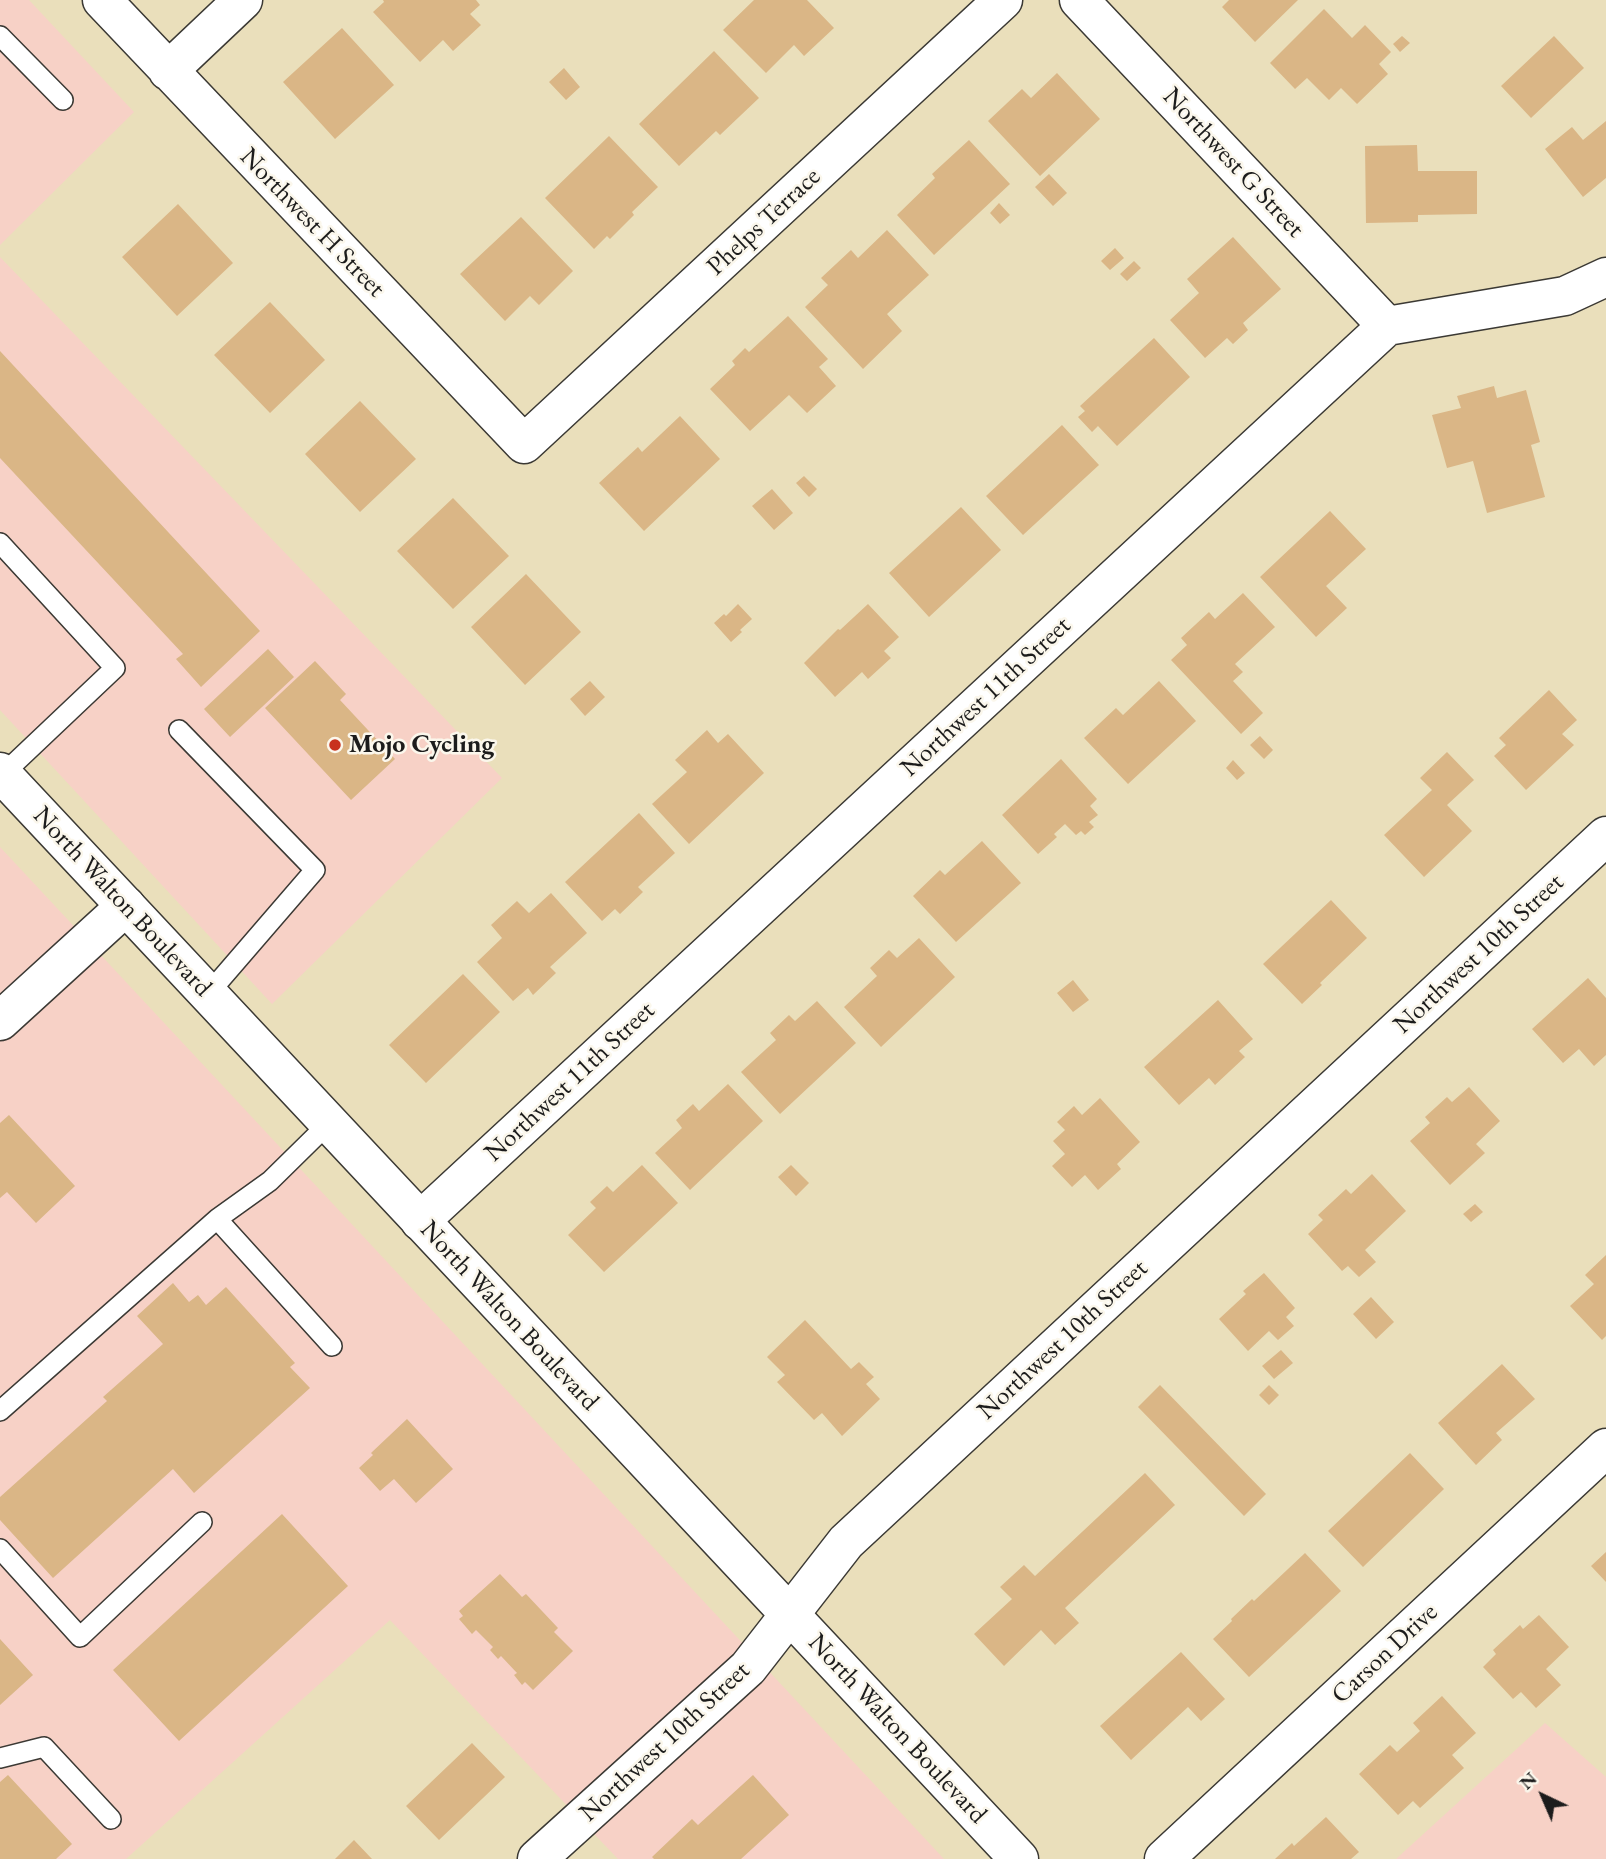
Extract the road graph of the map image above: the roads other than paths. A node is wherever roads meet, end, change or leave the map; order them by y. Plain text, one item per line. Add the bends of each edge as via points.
1 (102, 0) edge
2 (243, 0) edge
3 (1003, 0) edge
4 (1079, 0) edge
5 (0, 36) edge
6 (168, 71) junction
7 (63, 100) dead end
8 (1606, 277) edge
9 (1387, 326) junction
10 (524, 444) joint
11 (0, 543) edge
12 (179, 730) dead end
13 (1, 773) edge
14 (1606, 836) edge
15 (125, 905) junction
16 (208, 994) junction
17 (0, 1021) edge
18 (329, 1123) junction
19 (217, 1219) junction
20 (421, 1221) junction
21 (332, 1346) dead end
22 (0, 1411) edge
23 (1606, 1448) edge
24 (202, 1522) dead end
25 (0, 1549) edge
26 (789, 1614) junction
27 (0, 1758) edge
28 (111, 1819) dead end
29 (537, 1859) edge
30 (1019, 1859) edge
31 (1164, 1859) edge

1 - 6 street, Northwest H Street
2 - 6 street
3 - 10 street, Phelps Terrace
4 - 9 street, Northwest G Street
5 - 7 lane
6 - 10 street, Northwest H Street
8 - 9 street via 1565,296
9 - 20 street, Northwest 11th Street
11 - 13 lane via 116,668
12 - 16 lane via 315,870
13 - 15 street, North Walton Boulevard
14 - 26 street, Northwest 10th Street via 846,1542
15 - 16 street, North Walton Boulevard
15 - 17 street
16 - 18 street, North Walton Boulevard
18 - 19 lane via 270,1181
18 - 20 street, North Walton Boulevard
19 - 21 lane
19 - 22 lane
20 - 26 street, North Walton Boulevard
23 - 31 street, Carson Drive
24 - 25 lane via 80,1637
26 - 29 street, Northwest 10th Street via 748,1668
26 - 30 street, North Walton Boulevard
27 - 28 lane via 44,1747

